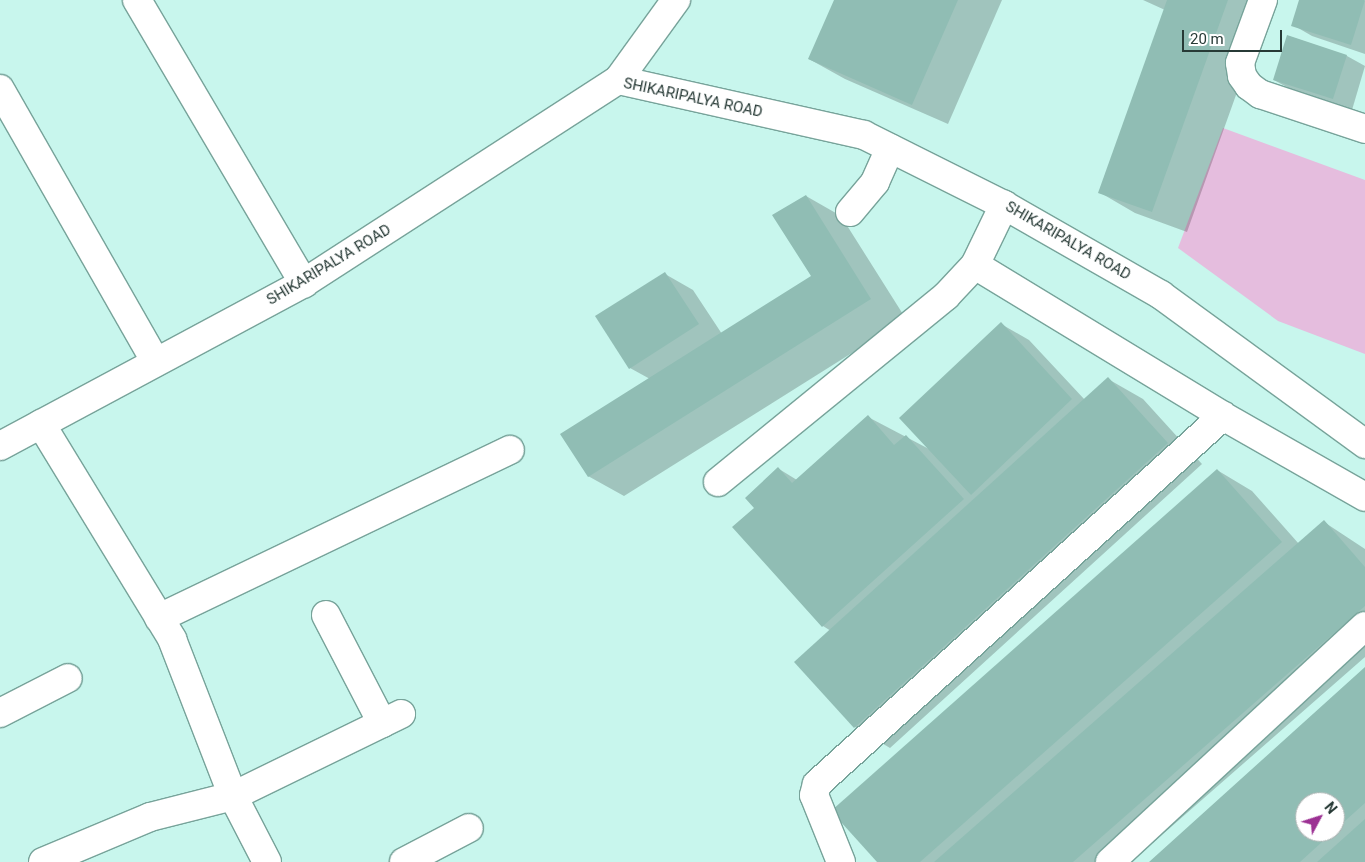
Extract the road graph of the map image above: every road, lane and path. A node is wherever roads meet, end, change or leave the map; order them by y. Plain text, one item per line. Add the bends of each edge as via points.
1 (138, 0) edge
2 (676, 0) edge
3 (1263, 0) edge
4 (618, 80) junction
5 (0, 89) edge
6 (1365, 129) edge
7 (890, 148) junction
8 (1004, 205) junction
9 (850, 212) dead end
10 (976, 265) junction
11 (304, 283) junction
12 (156, 362) junction
13 (1223, 416) junction
14 (41, 424) junction
15 (1365, 444) edge
16 (0, 446) edge
17 (510, 450) dead end
18 (718, 482) dead end
19 (1365, 497) edge
20 (326, 615) dead end
21 (159, 618) junction
22 (1365, 626) edge
23 (68, 678) dead end
24 (0, 713) edge
25 (233, 796) junction
26 (468, 828) dead end
27 (43, 862) edge
28 (267, 862) edge
29 (404, 862) edge
30 (841, 862) edge
31 (1110, 862) edge

1 - 11 street
2 - 4 street
3 - 6 street via 1240,63 1242,76 1260,94
4 - 7 street, SHIKARIPALYA ROAD via 864,135
4 - 11 street, SHIKARIPALYA ROAD
5 - 12 street
7 - 8 street, SHIKARIPALYA ROAD
7 - 9 street via 875,182
8 - 10 street
8 - 15 street, SHIKARIPALYA ROAD via 1161,295
10 - 13 street
10 - 18 street via 946,296
11 - 12 street, SHIKARIPALYA ROAD
12 - 14 street, SHIKARIPALYA ROAD
13 - 19 street
13 - 30 street via 817,784 814,795
14 - 16 street, SHIKARIPALYA ROAD
14 - 21 street
17 - 21 street
20 - 25 street via 392,718
21 - 25 street via 172,639
22 - 31 street
23 - 24 street
25 - 27 street via 150,817
25 - 28 street
26 - 29 street

